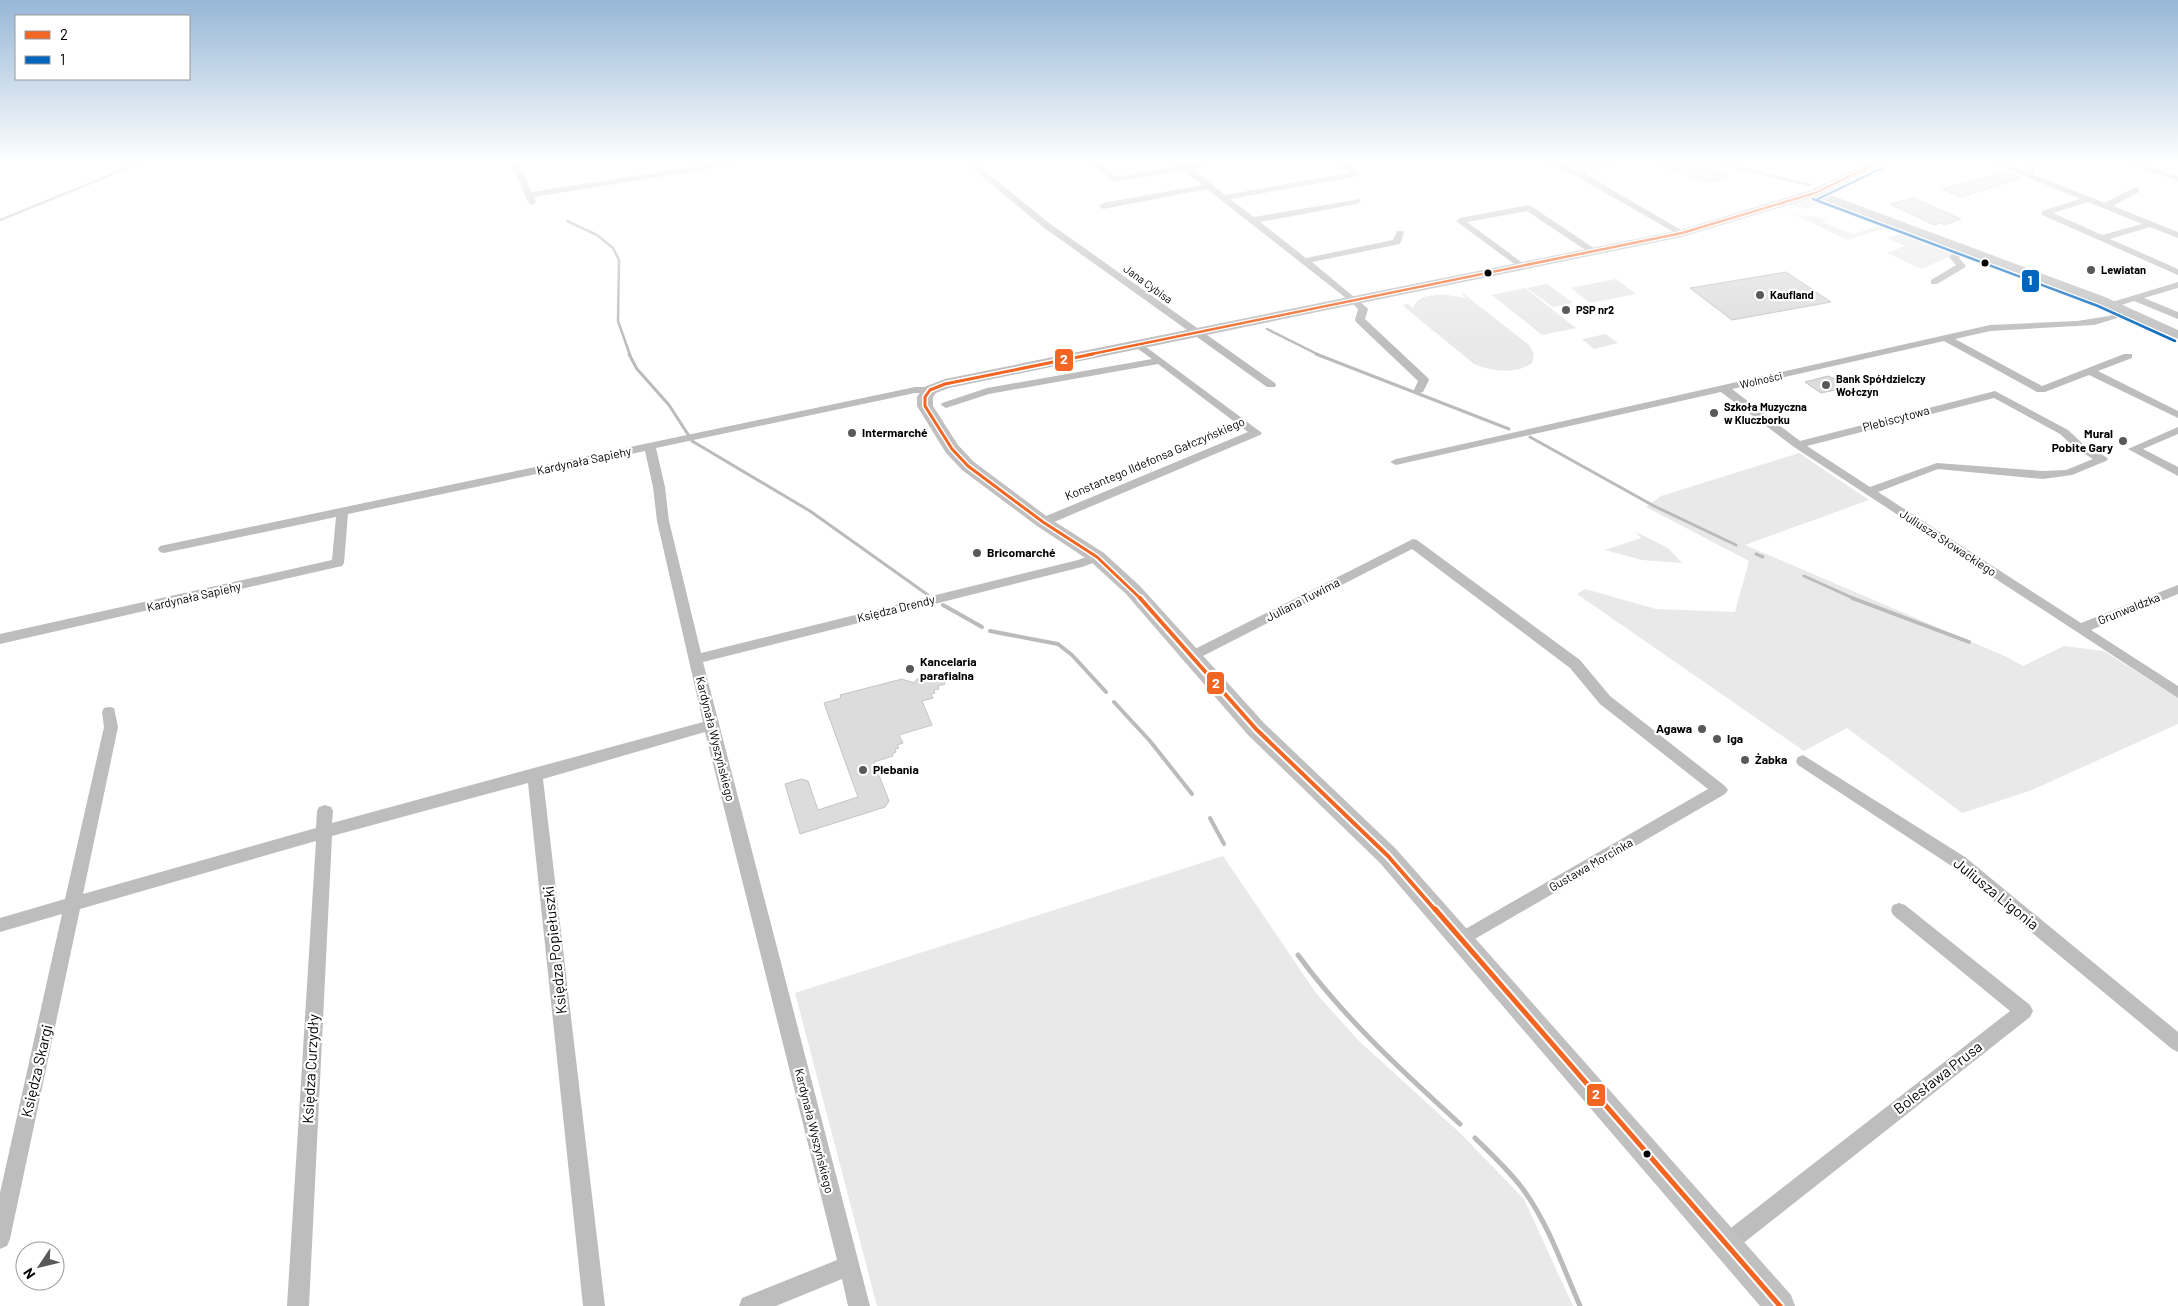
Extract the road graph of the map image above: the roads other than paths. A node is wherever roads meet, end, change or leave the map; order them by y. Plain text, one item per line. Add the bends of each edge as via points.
1 (1043, 223) edge
2 (1258, 223) edge
3 (1463, 223) edge
4 (1551, 223) edge
5 (1666, 223) edge
6 (1713, 223) edge
7 (1895, 223) edge
8 (2068, 223) edge
9 (2148, 223) edge
10 (2156, 226) junction
11 (2178, 229) edge
12 (1682, 232) junction
13 (1400, 233) dead end
14 (2178, 235) edge
15 (2102, 238) junction
16 (1967, 250) junction
17 (1593, 251) junction
18 (1305, 261) junction
19 (1521, 266) junction
20 (2178, 272) edge
21 (1934, 282) dead end
22 (2178, 284) edge
23 (2135, 298) junction
24 (1354, 300) junction
25 (2112, 304) junction
26 (2128, 312) junction
27 (2178, 316) edge
28 (1196, 332) junction
29 (2178, 335) edge
30 (1945, 338) junction
31 (1138, 344) junction
32 (2128, 356) dead end
33 (1160, 361) junction
34 (2090, 371) junction
35 (1271, 385) dead end
36 (1723, 388) junction
37 (1419, 390) dead end
38 (938, 398) junction
39 (2178, 415) edge
40 (2178, 430) edge
41 (1798, 445) junction
42 (650, 446) junction
43 (1396, 462) dead end
44 (2178, 472) edge
45 (1869, 491) junction
46 (342, 512) junction
47 (1043, 522) junction
48 (164, 549) dead end
49 (1097, 557) junction
50 (2178, 589) edge
51 (2080, 629) junction
52 (0, 640) edge
53 (1192, 656) junction
54 (695, 659) junction
55 (2178, 693) edge
56 (109, 712) dead end
57 (710, 725) junction
58 (1802, 762) dead end
59 (535, 775) junction
60 (1720, 790) joint
61 (325, 812) dead end
62 (324, 832) junction
63 (74, 904) junction
64 (1899, 910) dead end
65 (0, 925) edge
66 (1461, 940) junction
67 (2178, 1043) edge
68 (0, 1239) edge
69 (1725, 1244) junction
70 (849, 1266) junction
71 (298, 1306) edge
72 (594, 1306) edge
73 (750, 1306) edge
74 (859, 1306) edge
75 (1780, 1306) edge

1 - 28 street, Jana Cybisa
2 - 18 street
3 - 19 street
4 - 17 street
5 - 12 street
6 - 12 street
7 - 16 street
8 - 15 street
9 - 10 street
10 - 11 street
10 - 14 street
10 - 15 street
12 - 17 street
13 - 18 street via 1397,242
15 - 20 street
16 - 21 street via 1954,257 1961,266
16 - 25 street
17 - 19 street
18 - 24 street
19 - 24 street
22 - 23 street
23 - 25 street
23 - 27 street
24 - 28 street
24 - 37 street via 1364,309 1360,320 1424,380
25 - 26 street
26 - 29 street
26 - 30 street, Wolności via 2099,322 2009,325
28 - 31 street
28 - 35 street
30 - 34 street via 2041,390
30 - 36 street, Wolności
31 - 33 street, Konstantego Ildefonsa Gałczyńskiego
31 - 38 street via 945,384
32 - 34 street
33 - 38 street
33 - 47 street, Konstantego Ildefonsa Gałczyńskiego via 1256,433
34 - 39 street
36 - 41 street, Juliusza Słowackiego
36 - 43 street, Wolności
38 - 42 street via 915,390
38 - 47 street via 925,397 925,406 952,449 968,466
40 - 44 street via 2134,449
41 - 45 street, Juliusza Słowackiego
41 - 45 street, Plebiscytowa via 1995,394 2064,432 2079,446 2102,459 2068,473 2043,475 1937,466
42 - 46 street, Kardynała Sapiehy
42 - 54 street, Kardynała Wyszyńskiego via 660,487 663,521
45 - 51 street, Juliusza Słowackiego
46 - 48 street, Kardynała Sapiehy
46 - 52 street, Kardynała Sapiehy via 338,564
47 - 49 street
49 - 53 street via 1133,590
49 - 54 street, Księdza Drendy
50 - 51 street, Grunwaldzka
51 - 55 street, Juliusza Słowackiego
53 - 60 street, Juliana Tuwima via 1413,543 1575,664 1605,700
53 - 66 street via 1256,729 1388,856
54 - 57 street, Kardynała Wyszyńskiego
56 - 63 street, Księdza Skargi via 111,727
57 - 59 street
57 - 70 street, Kardynała Wyszyńskiego
58 - 67 street, Juliusza Ligonia via 1959,862
59 - 62 street
59 - 72 street, Księdza Popiełuszki
60 - 66 street, Gustawa Morcinka
61 - 62 street, Księdza Curzydły
62 - 63 street
62 - 71 street, Księdza Curzydły
63 - 65 street
63 - 68 street, Księdza Skargi
64 - 69 street, Bolesława Prusa via 2024,1012
66 - 69 street
69 - 75 street
70 - 73 street
70 - 74 street, Kardynała Wyszyńskiego

